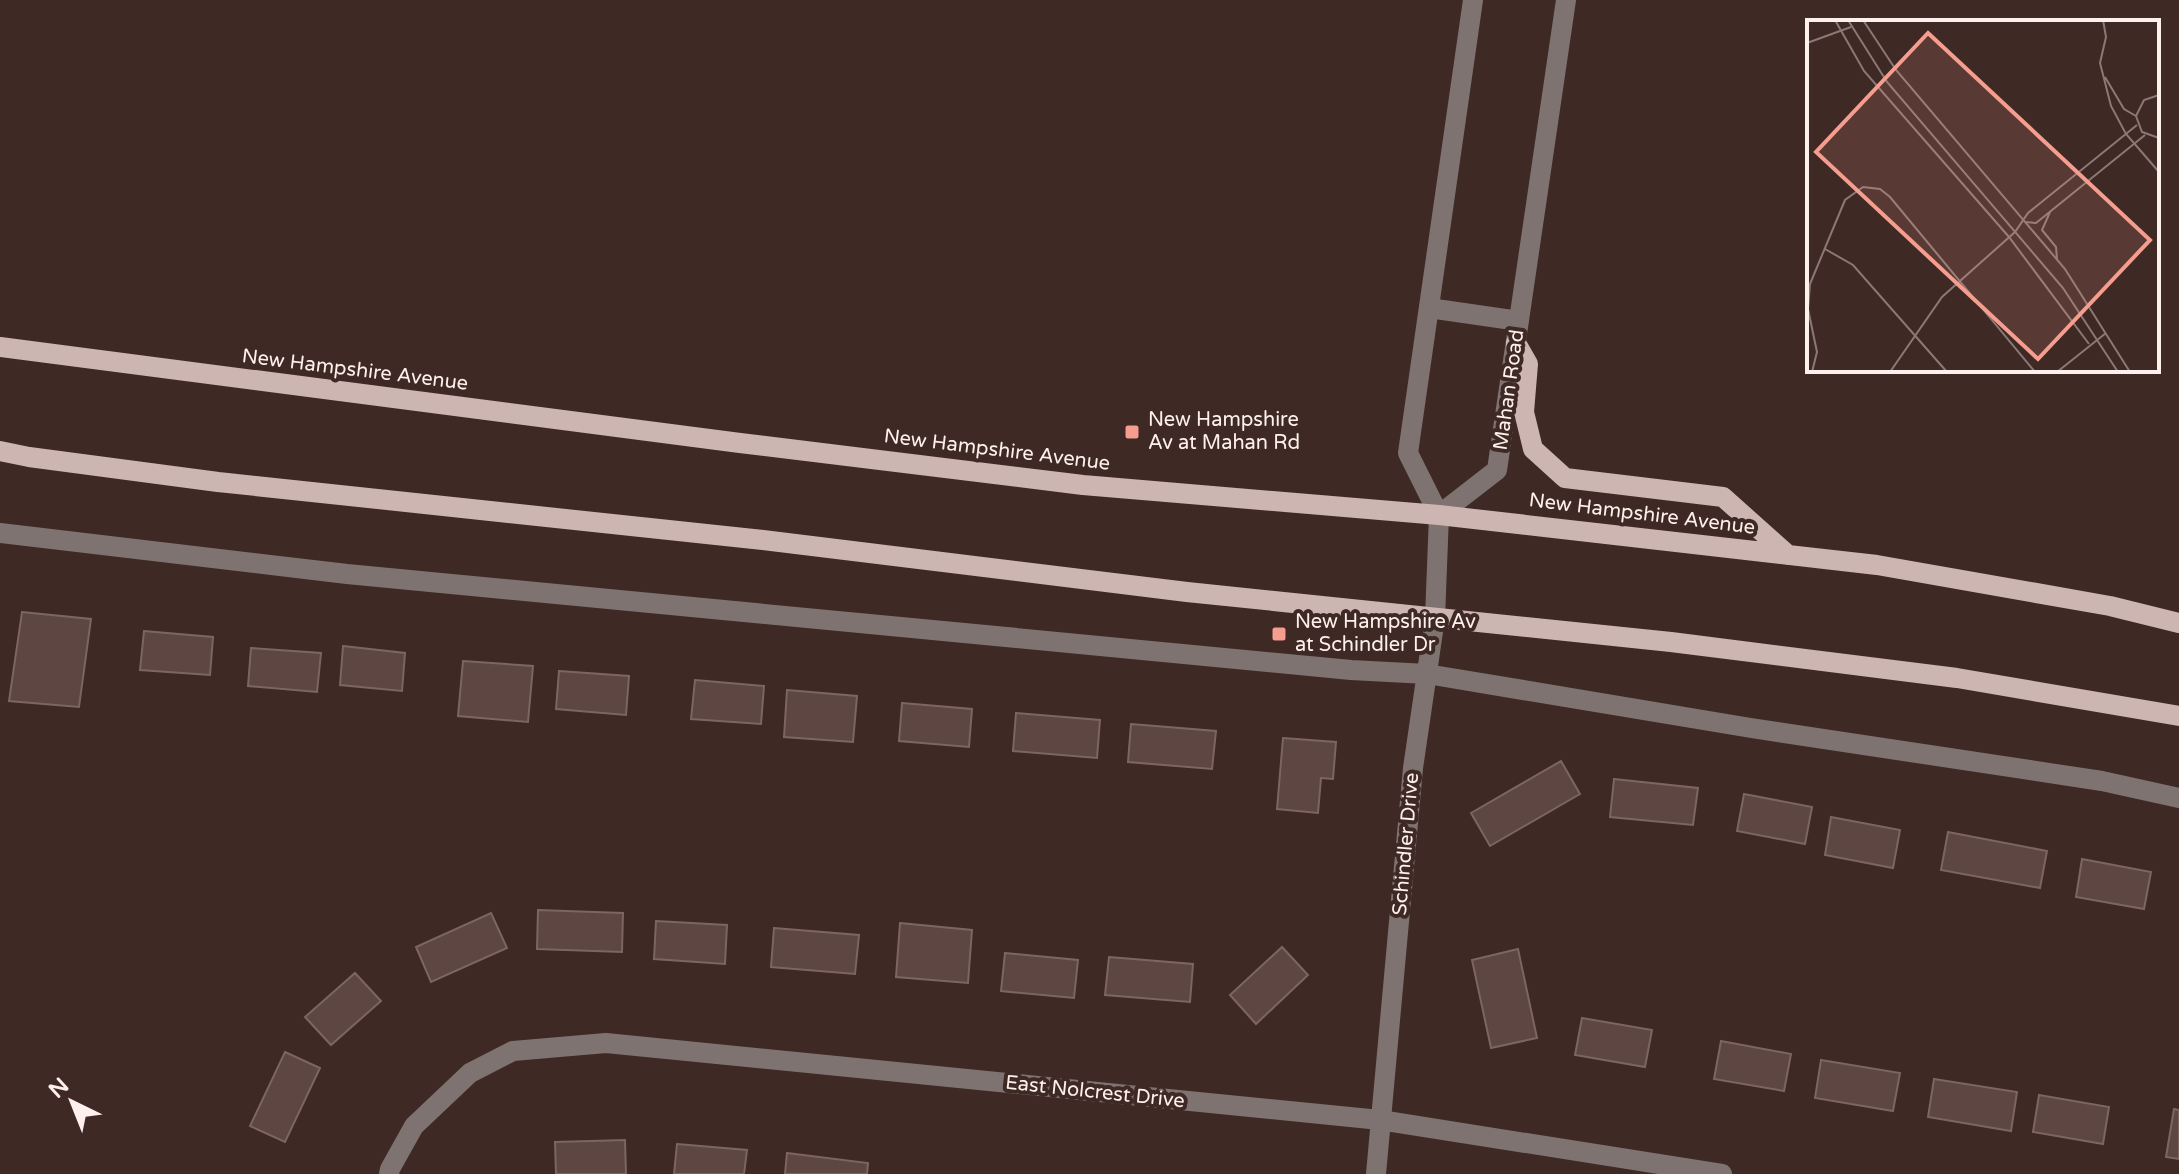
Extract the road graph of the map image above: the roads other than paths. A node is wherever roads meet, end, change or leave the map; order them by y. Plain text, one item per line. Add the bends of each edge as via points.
1 (1473, 0) edge
2 (1566, 0) edge
3 (1429, 308) junction
4 (1519, 321) junction
5 (1516, 343) junction
6 (0, 347) edge
7 (0, 451) edge
8 (1439, 515) junction
9 (0, 533) edge
10 (1788, 555) junction
11 (1435, 618) junction
12 (2179, 623) edge
13 (1427, 674) junction
14 (2179, 716) edge
15 (2179, 798) edge
16 (1380, 1120) junction
17 (389, 1174) edge
18 (1376, 1174) edge
19 (1722, 1174) edge

1 - 3 street
2 - 4 street, Mahan Road
3 - 4 street
3 - 8 street via 1408,453
4 - 5 street, Mahan Road
5 - 8 street, Mahan Road via 1497,470
5 - 10 main road via 1528,364 1524,412 1533,449 1565,478 1723,497
6 - 8 main road, New Hampshire Avenue via 1083,485
7 - 11 main road via 218,482
8 - 10 main road, New Hampshire Avenue
8 - 11 street, Schindler Drive
9 - 13 street via 363,576
10 - 12 main road, New Hampshire Avenue via 1877,565
11 - 13 street, Schindler Drive
11 - 14 main road via 1957,678
13 - 15 street via 2102,781
13 - 16 street, Schindler Drive via 1413,768
16 - 17 street, East Nolcrest Drive via 606,1043 513,1051 470,1073 414,1126
16 - 18 street, Schindler Drive
16 - 19 street, East Nolcrest Drive

